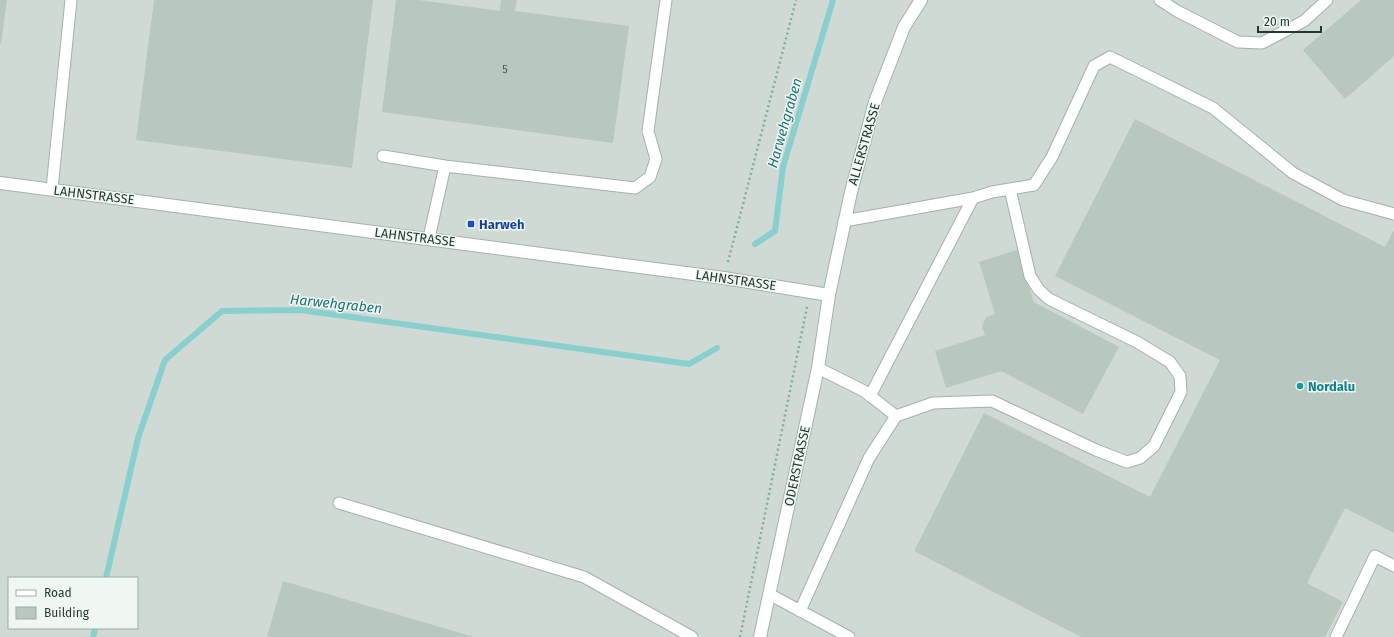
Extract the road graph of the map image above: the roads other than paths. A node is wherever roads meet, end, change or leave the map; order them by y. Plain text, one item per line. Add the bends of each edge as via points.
1 (71, 0) edge
2 (666, 0) edge
3 (921, 0) edge
4 (1160, 0) edge
5 (1327, 0) edge
6 (383, 156) dead end
7 (445, 166) junction
8 (0, 183) edge
9 (1010, 189) junction
10 (52, 190) junction
11 (973, 198) junction
12 (1394, 214) edge
13 (844, 221) junction
14 (429, 238) junction
15 (829, 295) junction
16 (818, 368) junction
17 (870, 396) junction
18 (896, 416) junction
19 (339, 503) dead end
20 (1394, 566) edge
21 (769, 594) junction
22 (800, 611) junction
23 (692, 637) edge
24 (760, 637) edge
25 (849, 637) edge
26 (1336, 637) edge

1 - 10 lane
2 - 7 lane via 648,131 656,159 650,177 635,188
3 - 13 street, ALLERSTRASSE via 904,27 875,102
4 - 5 lane via 1238,42 1262,43 1304,21
6 - 7 lane
7 - 14 lane
8 - 10 street, LAHNSTRASSE
9 - 11 lane
9 - 12 lane via 1034,185 1052,157 1094,66 1110,57 1213,108 1293,173 1343,200
9 - 18 lane via 1030,276 1039,290 1049,299 1138,342 1170,362 1180,376 1181,392 1154,446 1140,458 1127,462 992,401 932,403
10 - 14 street, LAHNSTRASSE
11 - 13 lane
11 - 17 lane
13 - 15 street, ALLERSTRASSE
14 - 15 street, LAHNSTRASSE via 724,278
15 - 16 street, ODERSTRASSE
16 - 17 lane
16 - 21 street, ODERSTRASSE
17 - 18 lane
18 - 22 lane via 869,458
19 - 23 lane via 584,577
20 - 26 lane via 1374,556
21 - 22 lane
21 - 24 street, ODERSTRASSE
22 - 25 lane

